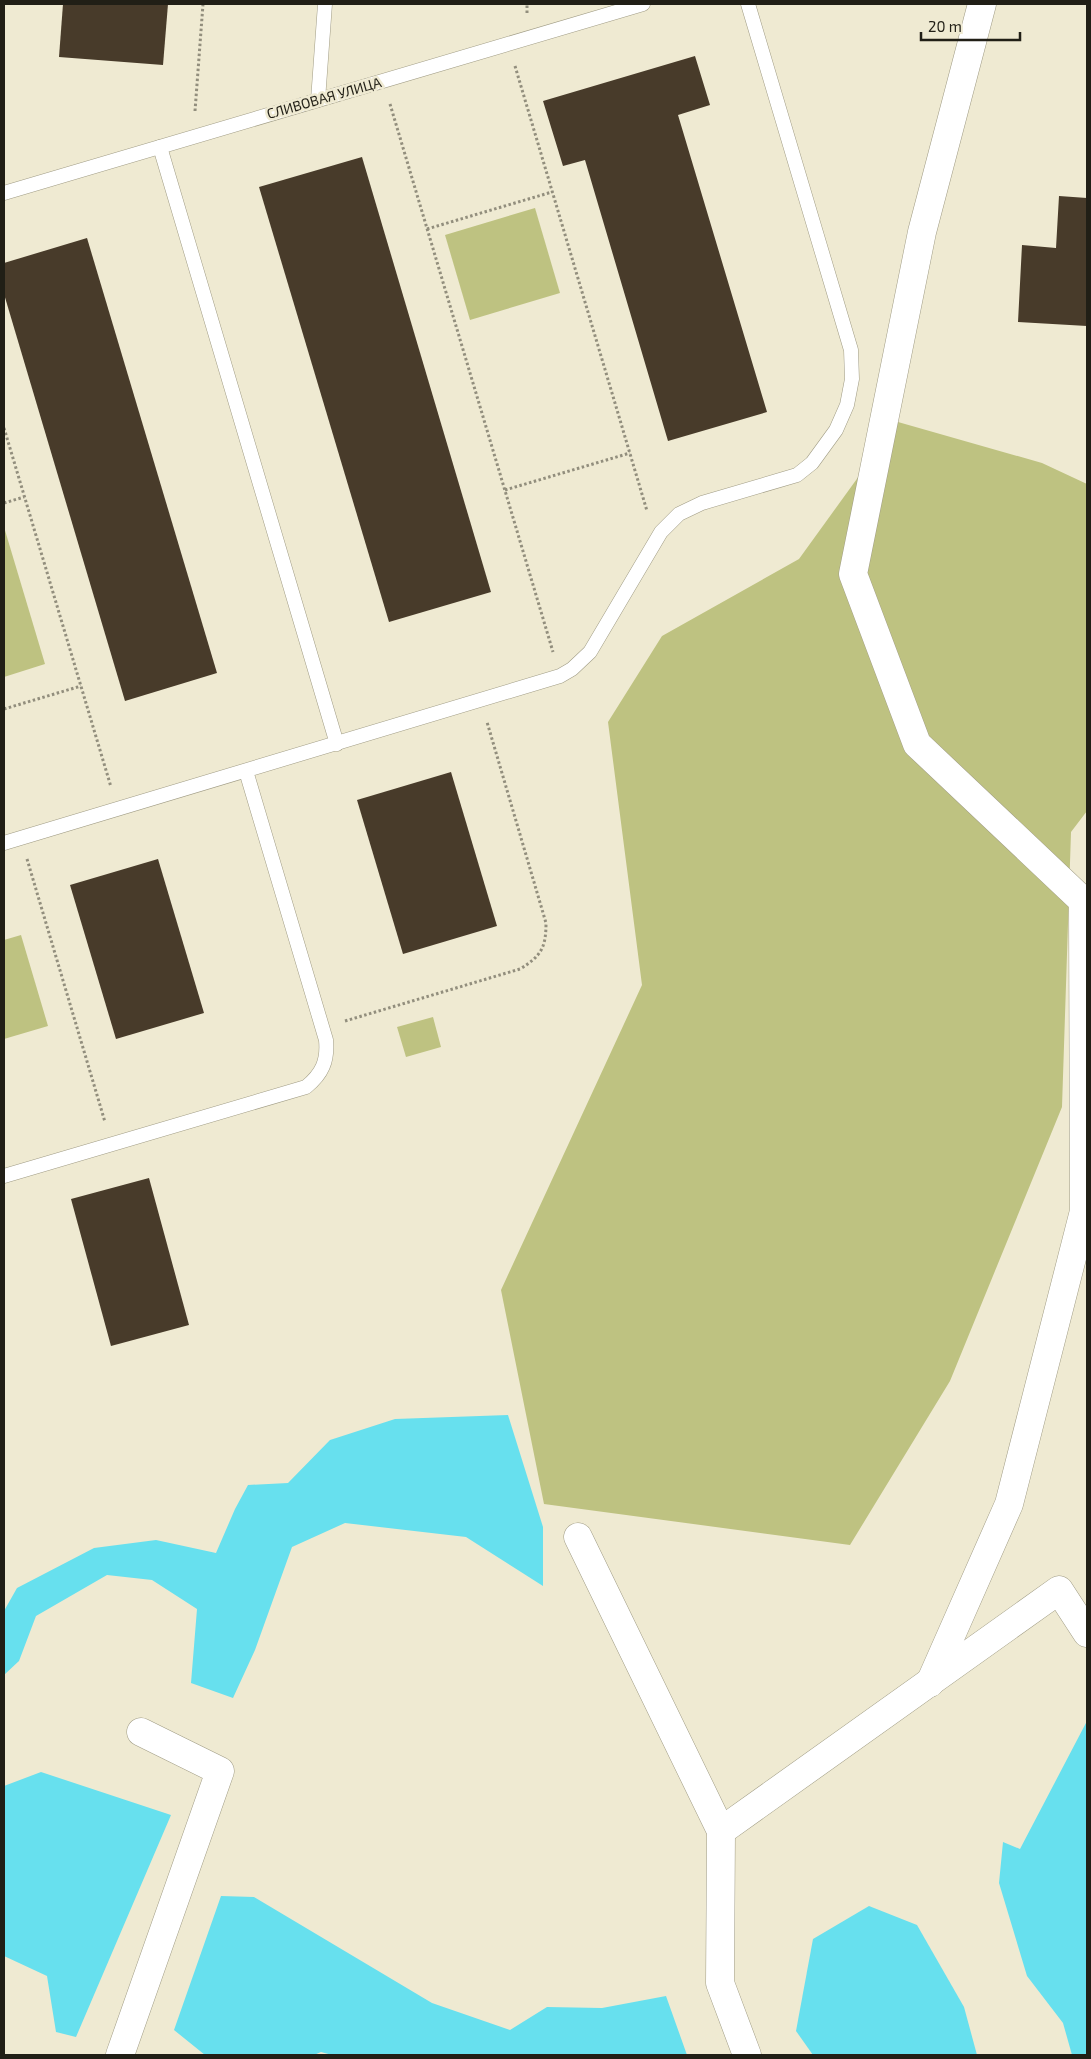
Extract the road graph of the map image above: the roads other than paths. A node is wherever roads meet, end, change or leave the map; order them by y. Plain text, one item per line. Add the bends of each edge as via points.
1 (326, 4) edge
2 (643, 4) edge
3 (748, 4) edge
4 (982, 4) edge
5 (318, 100) junction
6 (160, 147) junction
7 (4, 193) edge
8 (337, 744) junction
9 (246, 771) junction
10 (4, 843) edge
11 (4, 1176) edge
12 (578, 1537) dead end
13 (1087, 1634) edge
14 (930, 1683) junction
15 (141, 1732) dead end
16 (721, 1831) junction
17 (120, 2055) edge
18 (747, 2055) edge

1 - 5 lane
2 - 5 lane, СЛИВОВАЯ УЛИЦА
3 - 8 lane via 851,350 852,379 847,405 836,430 824,449 797,475 690,508 670,522 590,652 560,676
4 - 14 street via 922,232 854,574 917,744 1083,901 1084,1211 1009,1504
5 - 6 lane, СЛИВОВАЯ УЛИЦА
6 - 7 lane, СЛИВОВАЯ УЛИЦА
6 - 8 lane
8 - 9 lane
9 - 10 lane
9 - 11 lane via 323,1028 328,1054 324,1067 306,1087
12 - 16 street
13 - 14 street via 1059,1590
14 - 16 street
15 - 17 street via 220,1772
16 - 18 street via 720,1984

